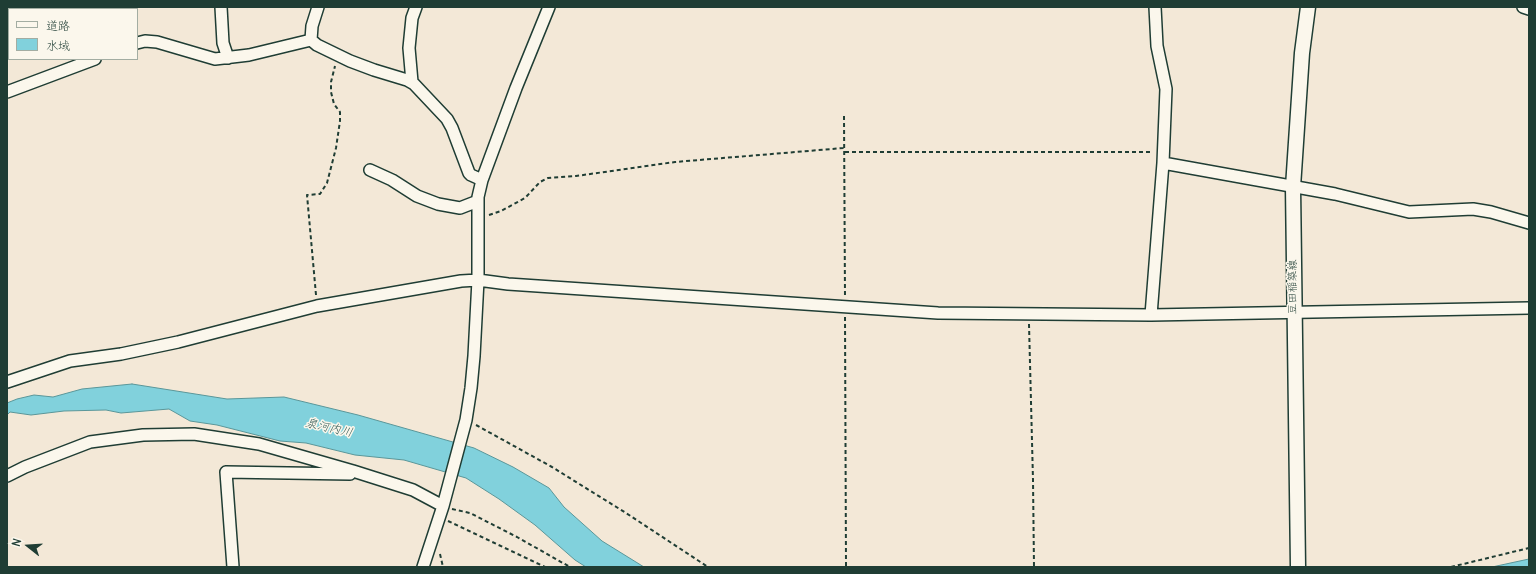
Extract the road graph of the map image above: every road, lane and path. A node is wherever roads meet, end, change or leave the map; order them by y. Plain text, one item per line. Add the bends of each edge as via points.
1 (221, 7) edge
2 (318, 7) edge
3 (416, 7) edge
4 (1154, 7) edge
5 (1308, 7) edge
6 (1522, 7) edge
7 (545, 9) edge
8 (1529, 9) edge
9 (312, 40) junction
10 (138, 43) edge
11 (339, 56) junction
12 (228, 58) junction
13 (92, 60) edge
14 (412, 82) junction
15 (7, 92) edge
16 (844, 116) dead end
17 (844, 148) junction
18 (844, 152) junction
19 (1163, 157) junction
20 (370, 170) dead end
21 (482, 180) junction
22 (1293, 187) junction
23 (478, 202) junction
24 (477, 218) junction
25 (1529, 223) edge
26 (478, 280) junction
27 (317, 306) junction
28 (846, 307) junction
29 (1529, 308) edge
30 (1294, 312) junction
31 (1029, 314) junction
32 (1151, 315) junction
33 (7, 382) edge
34 (465, 423) junction
35 (365, 474) junction
36 (7, 476) edge
37 (442, 512) junction
38 (1529, 548) edge
39 (233, 567) edge
40 (423, 567) edge
41 (545, 567) edge
42 (570, 567) edge
43 (708, 567) edge
44 (846, 567) edge
45 (1034, 567) edge
46 (1298, 567) edge
47 (1451, 567) edge

1 - 12 street via 223,43
2 - 9 street via 312,26
3 - 14 street via 412,18 409,48
4 - 19 street via 1157,46 1166,89
5 - 22 main road, 豆田稲築線 via 1302,52
6 - 8 street
7 - 21 street
9 - 11 street
9 - 12 street
10 - 12 street via 157,42 215,59
11 - 14 street
11 - 27 path via 331,82 332,98 340,112 336,148 326,183 320,194 307,195
13 - 15 street
14 - 21 street via 447,119 469,173
16 - 17 path
17 - 18 path
17 - 24 path via 675,162 548,178 540,182 525,198 501,211
18 - 19 path
18 - 28 path
19 - 22 street
19 - 32 street
20 - 23 street via 417,196 438,204 460,208
21 - 23 street
22 - 25 street via 1335,194 1409,212 1473,209
22 - 30 main road, 豆田稲築線
23 - 24 street
24 - 26 street
26 - 27 street
26 - 28 street
26 - 34 street via 474,356
27 - 33 street via 178,342 70,361
28 - 31 street via 938,313
28 - 44 path
29 - 30 street
30 - 32 street
30 - 46 main road, 豆田稲築線
31 - 32 street
31 - 45 path
34 - 37 street
34 - 43 path via 558,471
35 - 36 street via 259,444 194,434 143,435 90,442 25,466
35 - 37 street via 413,490
35 - 39 street via 226,472
37 - 40 street
37 - 41 path
37 - 42 path via 470,513
38 - 47 path

